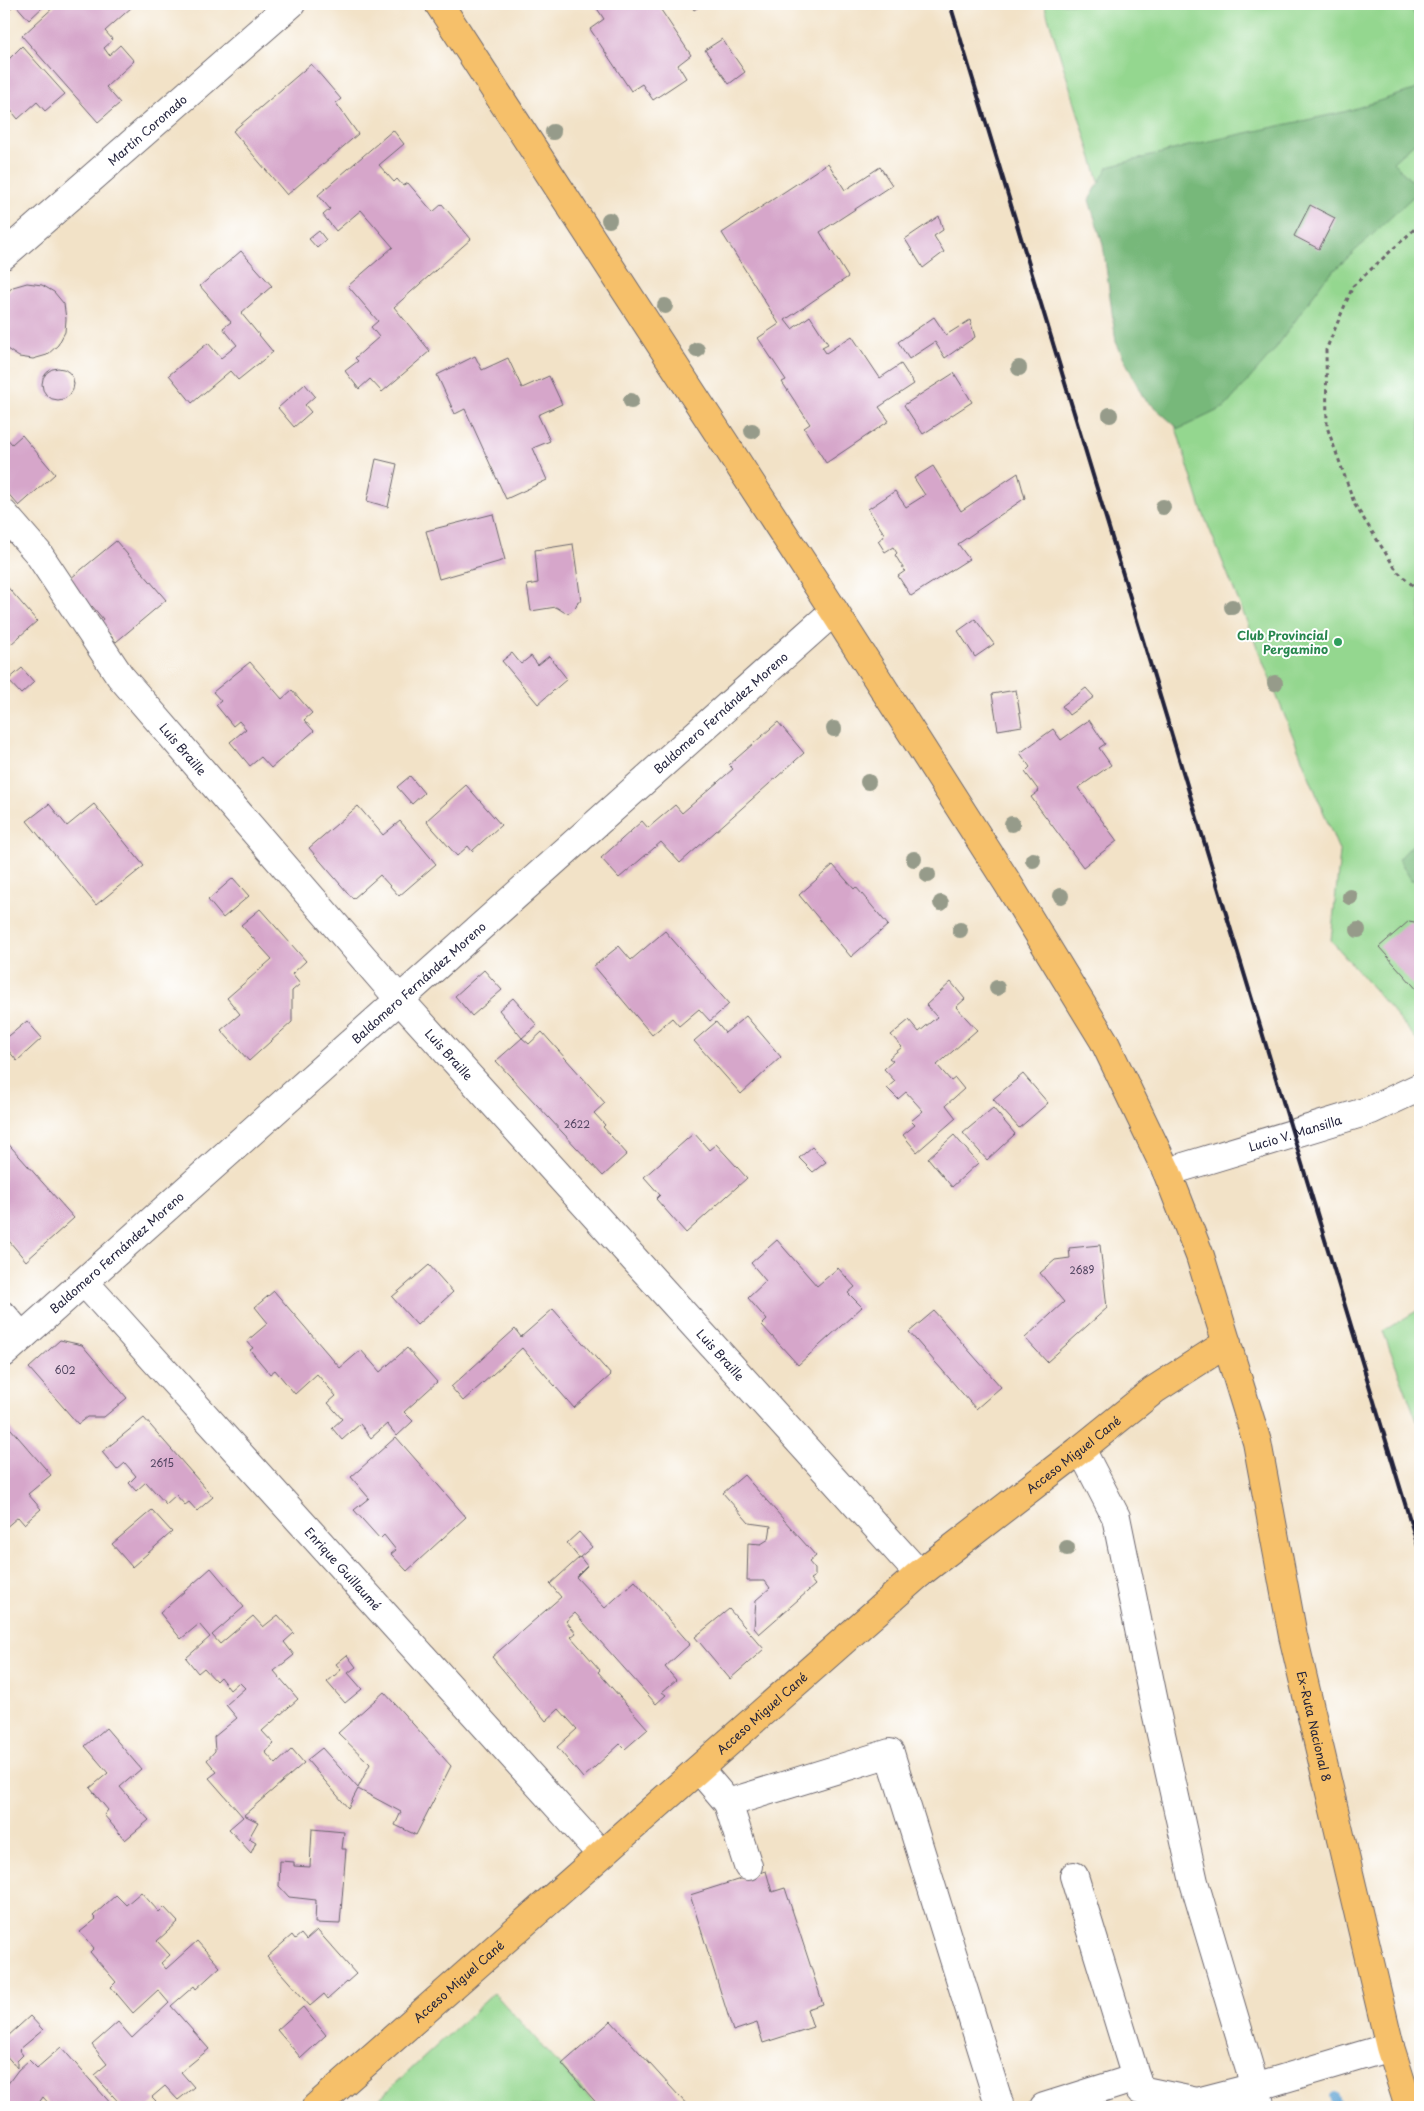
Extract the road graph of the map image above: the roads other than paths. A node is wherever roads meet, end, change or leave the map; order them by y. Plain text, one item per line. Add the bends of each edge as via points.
1 (291, 4) edge
2 (439, 4) edge
3 (4, 255) edge
4 (4, 514) edge
5 (834, 611) junction
6 (400, 1000) junction
7 (1420, 1088) edge
8 (1167, 1172) junction
9 (84, 1283) junction
10 (4, 1316) edge
11 (1227, 1343) junction
12 (13, 1345) edge
13 (1081, 1449) junction
14 (919, 1574) junction
15 (699, 1768) junction
16 (728, 1802) junction
17 (601, 1854) junction
18 (748, 1866) dead end
19 (1074, 1876) dead end
20 (1390, 2047) junction
21 (1140, 2092) edge
22 (1258, 2097) edge
23 (316, 2107) edge
24 (1000, 2107) edge
25 (1044, 2107) edge
26 (1409, 2107) edge

1 - 3 street, Martín Coronado
2 - 5 main road, Ex-Ruta Nacional 8
4 - 6 street, Luis Braille via 38,552 120,676
5 - 6 street, Baldomero Fernández Moreno
5 - 8 main road, Ex-Ruta Nacional 8 via 942,778 1104,1041
6 - 9 street, Baldomero Fernández Moreno
6 - 14 street, Luis Braille
7 - 8 street, Lucio V. Mansilla via 1370,1110
8 - 11 main road, Ex-Ruta Nacional 8 via 1200,1256
9 - 12 street, Baldomero Fernández Moreno
9 - 17 street, Enrique Guillaumé
10 - 12 street
11 - 13 main road, Acceso Miguel Cané via 1154,1390
11 - 20 main road, Ex-Ruta Nacional 8 via 1257,1442 1293,1636
13 - 14 main road, Acceso Miguel Cané
13 - 22 street via 1116,1517 1194,1882
14 - 15 main road, Acceso Miguel Cané
15 - 16 street
15 - 17 main road, Acceso Miguel Cané
16 - 18 street
16 - 24 street via 890,1753
17 - 23 main road, Acceso Miguel Cané
19 - 21 street
20 - 22 street
20 - 26 main road, Ex-Ruta Nacional 8
21 - 22 street via 1197,2102
21 - 25 street

